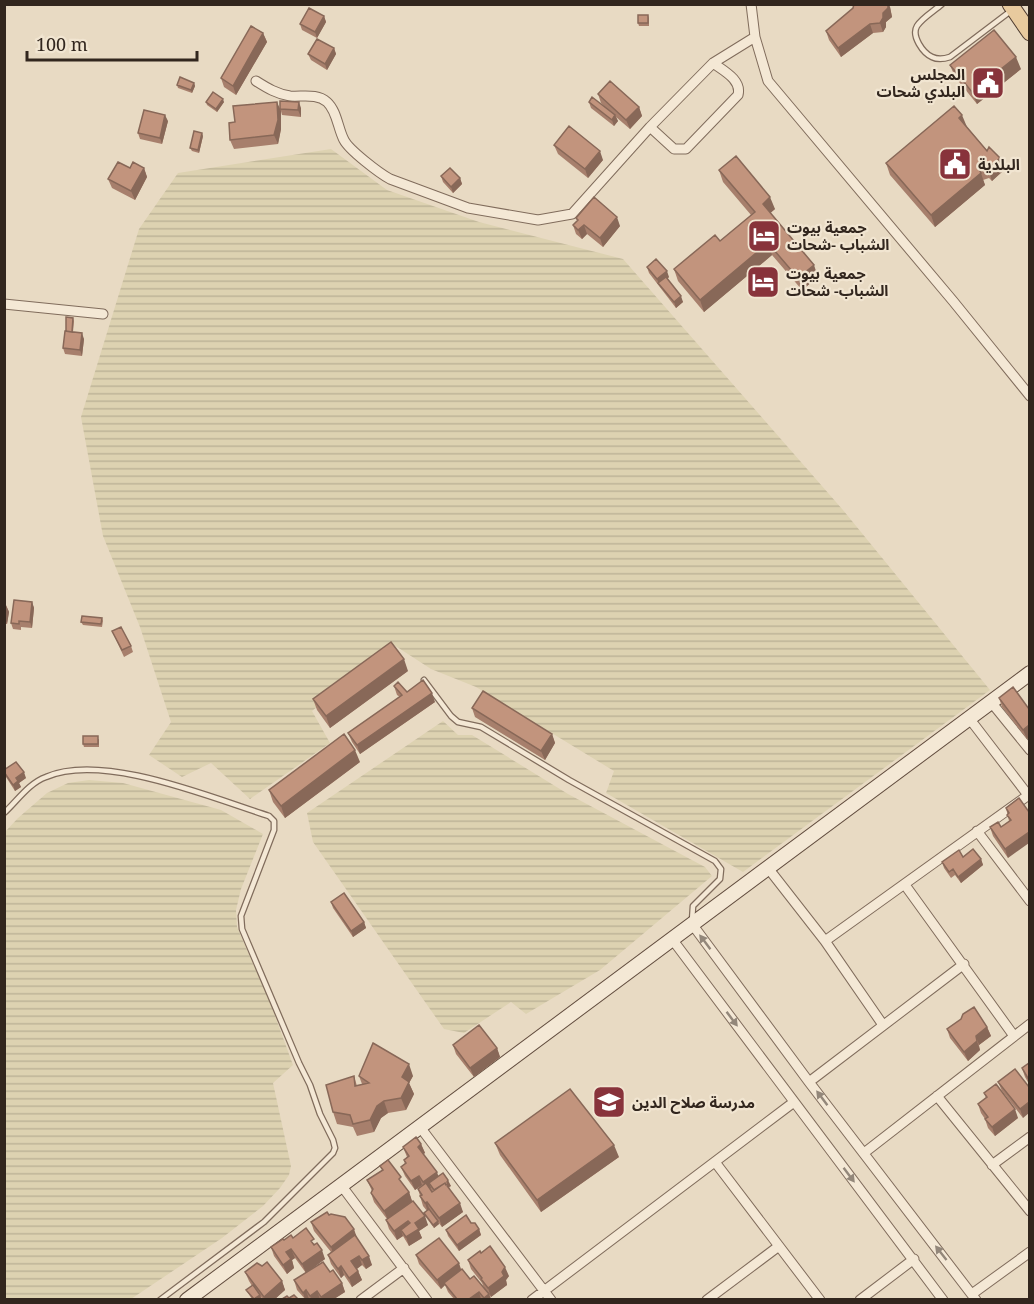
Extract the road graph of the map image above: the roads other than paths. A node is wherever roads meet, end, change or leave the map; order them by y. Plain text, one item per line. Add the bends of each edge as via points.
1 (751, 4) edge
2 (942, 4) edge
3 (1011, 7) edge
4 (1029, 33) edge
5 (755, 37) junction
6 (713, 63) junction
7 (256, 81) dead end
8 (650, 127) junction
9 (4, 304) edge
10 (103, 314) dead end
11 (1029, 396) edge
12 (1029, 673) edge
13 (424, 680) edge
14 (991, 702) junction
15 (969, 718) junction
16 (1029, 750) edge
17 (1029, 794) edge
18 (4, 813) edge
19 (977, 831) junction
20 (768, 868) junction
21 (905, 885) junction
22 (1029, 901) edge
23 (692, 924) junction
24 (672, 939) junction
25 (825, 941) junction
26 (964, 964) junction
27 (1029, 1024) edge
28 (883, 1025) junction
29 (1014, 1036) junction
30 (809, 1082) junction
31 (937, 1096) junction
32 (794, 1102) junction
33 (420, 1127) junction
34 (1029, 1137) edge
35 (864, 1153) junction
36 (715, 1162) junction
37 (992, 1165) junction
38 (340, 1185) junction
39 (1029, 1211) edge
40 (779, 1246) junction
41 (1029, 1252) edge
42 (914, 1259) junction
43 (404, 1268) junction
44 (544, 1290) junction
45 (974, 1297) edge
46 (160, 1299) edge
47 (187, 1299) edge
48 (362, 1299) edge
49 (428, 1299) edge
50 (532, 1299) edge
51 (551, 1299) edge
52 (707, 1299) edge
53 (820, 1299) edge
54 (861, 1299) edge
55 (944, 1299) edge

1 - 5 street
2 - 3 lane via 915,30 919,44 930,57 939,60 950,57
3 - 4 main road
5 - 6 street
5 - 11 street via 768,81
6 - 8 street
6 - 8 street via 738,82 738,95 686,149 674,149
7 - 8 street via 271,91 314,96 327,102 345,142 390,179 468,208 538,220 572,214
9 - 10 street
12 - 14 street
13 - 23 lane via 458,722 481,727 715,861 721,869 720,879 693,906
14 - 15 street
14 - 16 street
15 - 17 street
15 - 20 street
17 - 19 street
18 - 46 lane via 43,777 86,769 148,778 269,816 274,821 241,915 242,929 335,1148 264,1222
19 - 21 street
19 - 22 street
20 - 23 street
20 - 25 street
21 - 25 street
21 - 26 street
23 - 24 street
30 -> 23 street
24 -> 32 street
24 - 33 street
25 - 28 street
26 - 28 street
26 - 29 street
27 - 29 street
28 - 30 street
29 - 31 street
35 -> 30 street
31 - 35 street
31 - 37 street
32 - 36 street
32 -> 42 street
33 - 38 street
33 - 44 street
34 - 37 street
45 -> 35 street
36 - 40 street
36 - 44 street
37 - 39 street
38 - 43 street
38 - 47 street
40 - 52 street
40 - 53 street
41 - 45 street
42 - 54 street
42 - 55 street
43 - 48 street
43 - 49 street
44 - 50 street
44 - 51 street

